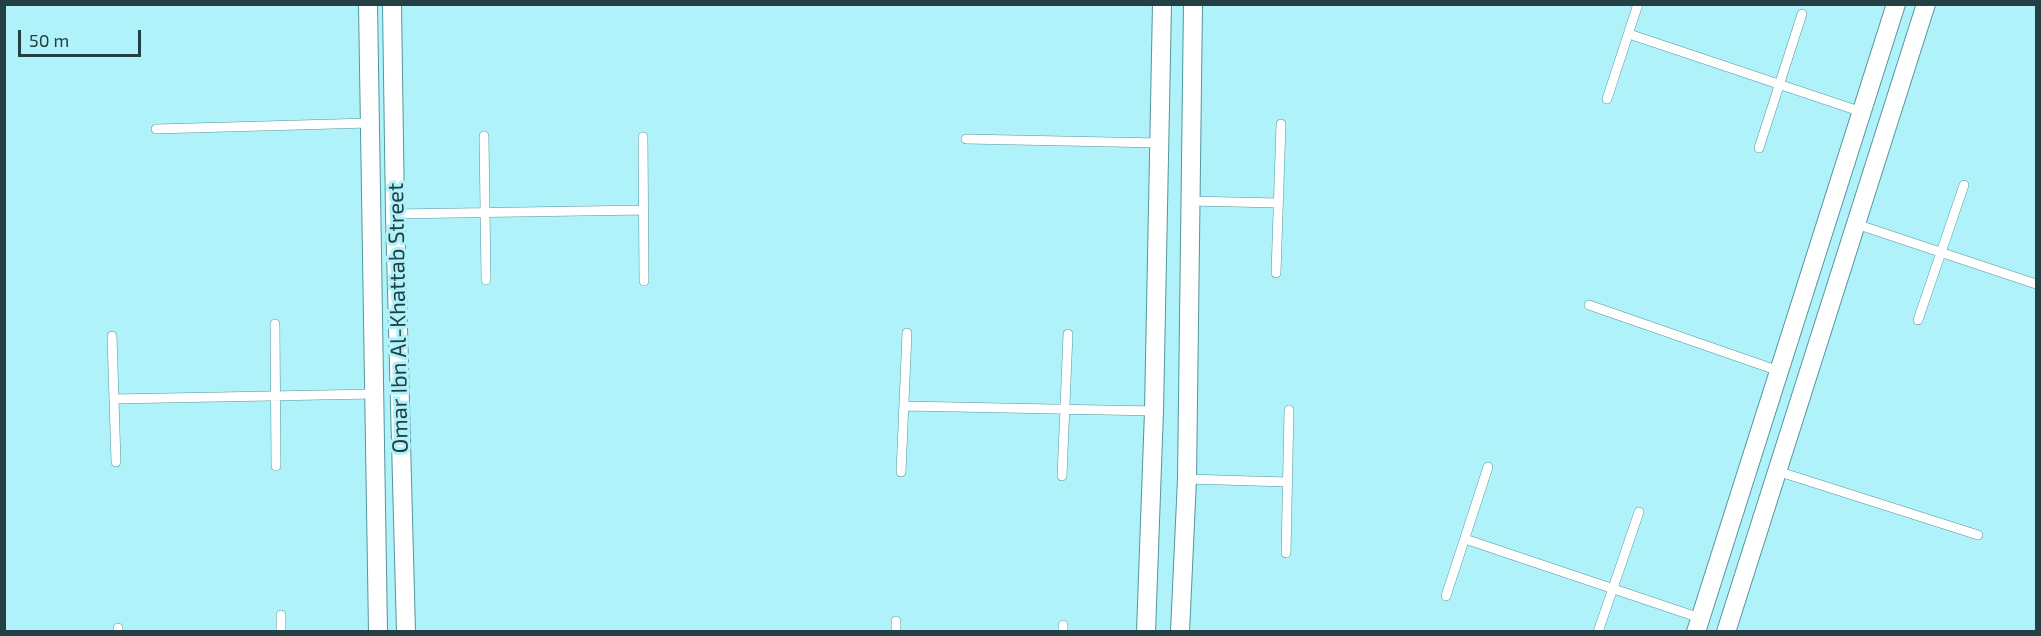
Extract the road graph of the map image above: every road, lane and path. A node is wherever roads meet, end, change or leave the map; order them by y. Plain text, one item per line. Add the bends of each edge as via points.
1 (368, 4) edge
2 (392, 4) edge
3 (1162, 4) edge
4 (1193, 4) edge
5 (1638, 4) edge
6 (1896, 4) edge
7 (1926, 4) edge
8 (1802, 14) dead end
9 (1629, 34) junction
10 (1779, 85) junction
11 (1607, 99) dead end
12 (1862, 112) junction
13 (369, 123) junction
14 (1281, 124) dead end
15 (156, 129) dead end
16 (484, 136) dead end
17 (643, 137) dead end
18 (966, 139) dead end
19 (1160, 143) junction
20 (1759, 147) dead end
21 (1964, 185) dead end
22 (1190, 201) junction
23 (1278, 203) junction
24 (644, 210) junction
25 (485, 213) junction
26 (395, 214) junction
27 (1856, 224) junction
28 (1941, 252) junction
29 (1276, 273) dead end
30 (486, 280) dead end
31 (644, 281) dead end
32 (2037, 284) edge
33 (1590, 304) dead end
34 (1918, 320) dead end
35 (275, 324) dead end
36 (907, 333) dead end
37 (1068, 334) dead end
38 (112, 336) dead end
39 (1779, 371) junction
40 (374, 394) junction
41 (276, 397) junction
42 (114, 399) junction
43 (904, 405) junction
44 (1065, 409) junction
45 (1289, 410) dead end
46 (1154, 411) junction
47 (116, 462) dead end
48 (276, 466) dead end
49 (1488, 467) dead end
50 (1777, 471) junction
51 (901, 472) dead end
52 (1062, 476) dead end
53 (1187, 479) junction
54 (1287, 482) junction
55 (1639, 512) dead end
56 (1978, 535) dead end
57 (1465, 538) junction
58 (1286, 553) dead end
59 (1613, 589) junction
60 (1446, 596) dead end
61 (281, 615) dead end
62 (896, 621) dead end
63 (1698, 625) edge
64 (281, 632) edge
65 (378, 632) edge
66 (406, 632) edge
67 (896, 632) edge
68 (1146, 632) edge
69 (1180, 632) edge
70 (1598, 632) edge
71 (1726, 632) edge

1 - 13 street, Omar Ibn Al-Khattab Street
2 - 26 street, Omar Ibn Al-Khattab Street
3 - 19 street
4 - 22 street
5 - 9 lane
6 - 12 street
7 - 27 street
8 - 10 lane
9 - 10 lane
9 - 11 lane
10 - 12 lane
10 - 20 lane
12 - 39 street
13 - 15 lane
13 - 40 street, Omar Ibn Al-Khattab Street
14 - 23 lane
16 - 25 lane
17 - 24 lane
18 - 19 lane
19 - 46 street
21 - 28 lane
22 - 23 lane
22 - 53 street
23 - 29 lane
24 - 25 lane
24 - 31 lane
25 - 26 lane
25 - 30 lane
26 - 66 street, Omar Ibn Al-Khattab Street
27 - 28 lane
27 - 50 street
28 - 32 lane
28 - 34 lane
33 - 39 lane
35 - 41 lane
36 - 43 lane
37 - 44 lane
38 - 42 lane
39 - 63 street
40 - 41 lane
40 - 65 street, Omar Ibn Al-Khattab Street
41 - 42 lane
41 - 48 lane
42 - 47 lane
43 - 44 lane
43 - 51 lane
44 - 46 lane
44 - 52 lane
45 - 54 lane
46 - 68 street
49 - 57 lane
50 - 56 lane
50 - 71 street
53 - 54 lane
53 - 69 street
54 - 58 lane
55 - 59 lane
57 - 59 lane
57 - 60 lane
59 - 63 lane
59 - 70 lane
61 - 64 lane
62 - 67 lane

